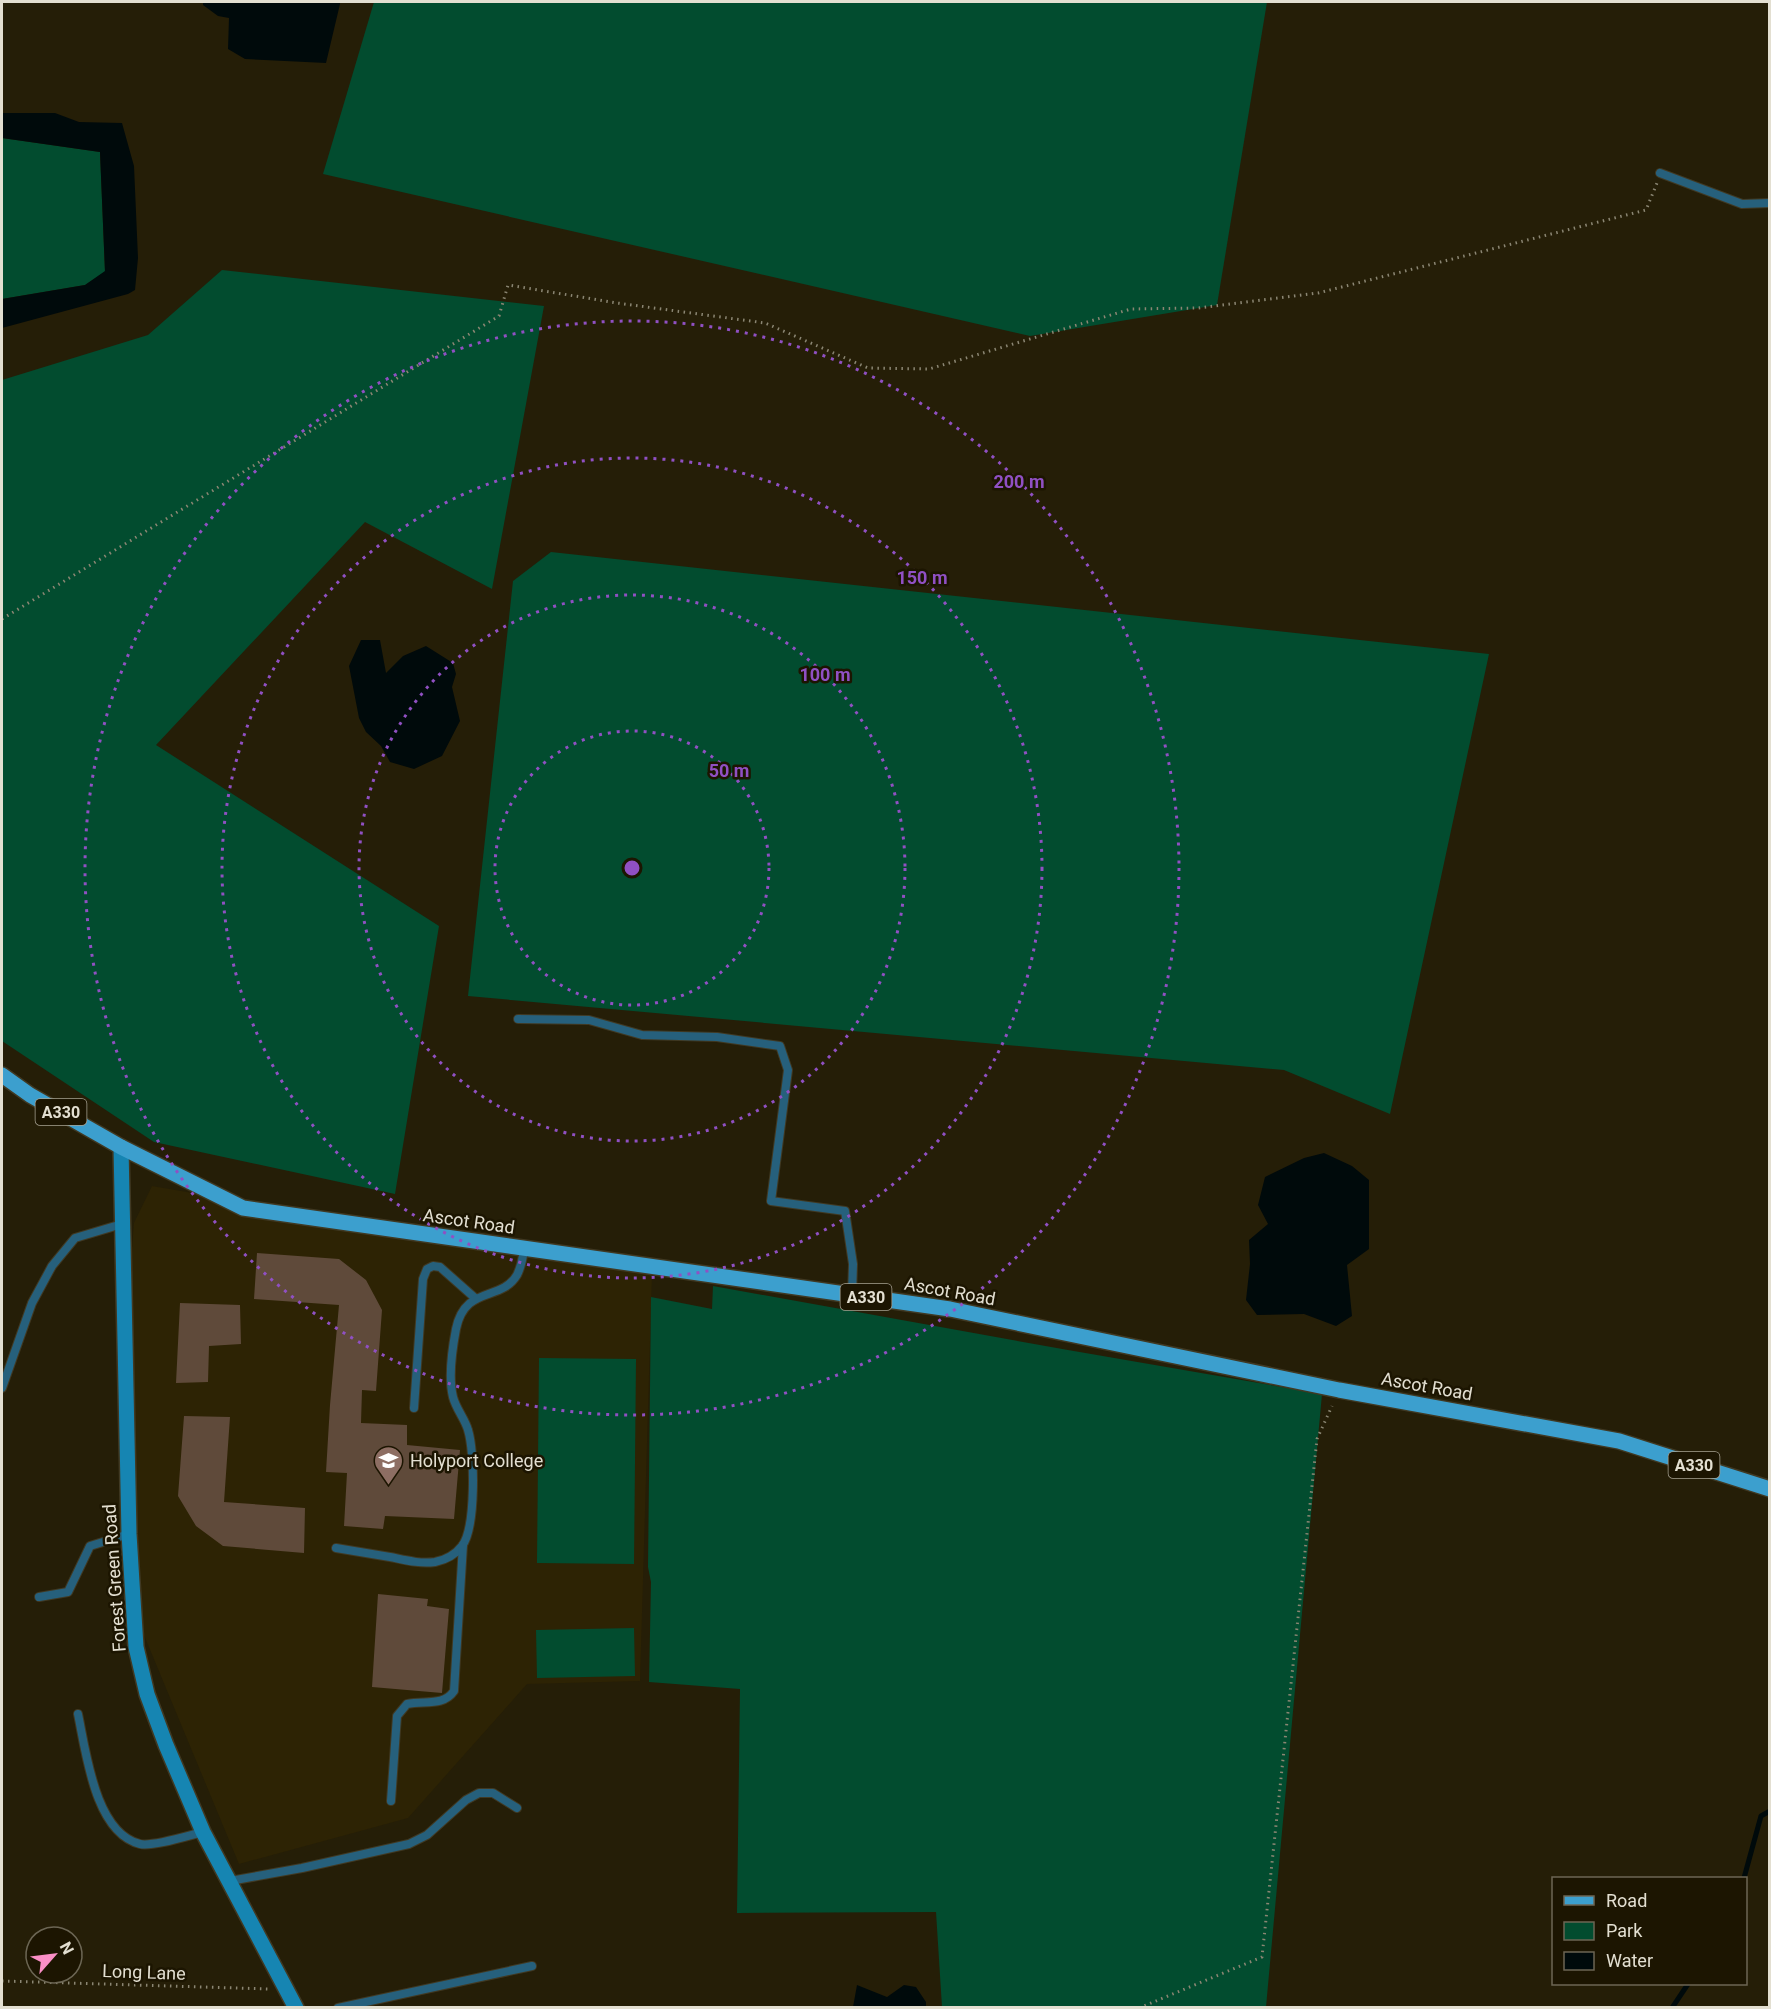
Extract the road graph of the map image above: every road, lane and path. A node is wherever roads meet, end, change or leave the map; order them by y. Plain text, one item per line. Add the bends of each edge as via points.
1 (1660, 173) joint
2 (1770, 203) edge
3 (2, 619) edge
4 (518, 1019) dead end
5 (2, 1076) edge
6 (121, 1147) junction
7 (122, 1224) junction
8 (524, 1248) junction
9 (852, 1295) junction
10 (475, 1298) junction
11 (2, 1388) edge
12 (1339, 1390) junction
13 (414, 1408) dead end
14 (1770, 1489) edge
15 (129, 1534) junction
16 (463, 1545) junction
17 (336, 1548) dead end
18 (39, 1597) dead end
19 (78, 1713) dead end
20 (391, 1801) dead end
21 (517, 1808) dead end
22 (203, 1832) junction
23 (230, 1881) junction
24 (532, 1966) dead end
25 (2, 1981) edge
26 (286, 1990) junction
27 (296, 2007) edge
28 (339, 2007) edge
29 (1139, 2007) edge

1 - 2 lane via 1742,204
1 - 3 path via 1646,210 1318,293 1198,308 1131,309 929,369 868,368 765,323 508,285 499,316
4 - 9 lane via 589,1020 642,1035 717,1037 780,1046 788,1070 771,1201 845,1211 853,1264
5 - 6 main road, Ascot Road / A330
6 - 7 main road, Forest Green Road
6 - 8 main road, Ascot Road / A330 via 243,1208
7 - 11 lane via 75,1238 52,1266 32,1303
7 - 15 main road, Forest Green Road
8 - 9 main road, Ascot Road / A330
8 - 10 lane via 516,1276
9 - 12 main road, Ascot Road / A330 via 950,1310
10 - 13 lane via 440,1267 427,1269 423,1279
10 - 16 lane via 458,1319 451,1378 453,1397 468,1428 474,1473 470,1521
12 - 14 main road, Ascot Road / A330 via 1619,1441
12 - 29 path via 1317,1439 1262,1957
15 - 18 lane via 90,1546 68,1592
15 - 22 main road, Forest Green Road via 136,1647 144,1682
16 - 17 lane via 450,1557 436,1562
16 - 20 lane via 454,1691 444,1700 407,1704 397,1716
19 - 22 lane via 98,1797 112,1826 142,1845
21 - 23 lane via 493,1793 479,1793 410,1844
22 - 23 main road, Forest Green Road
23 - 26 main road, Forest Green Road
24 - 28 lane
25 - 26 path, Long Lane
26 - 27 main road, Forest Green Road

